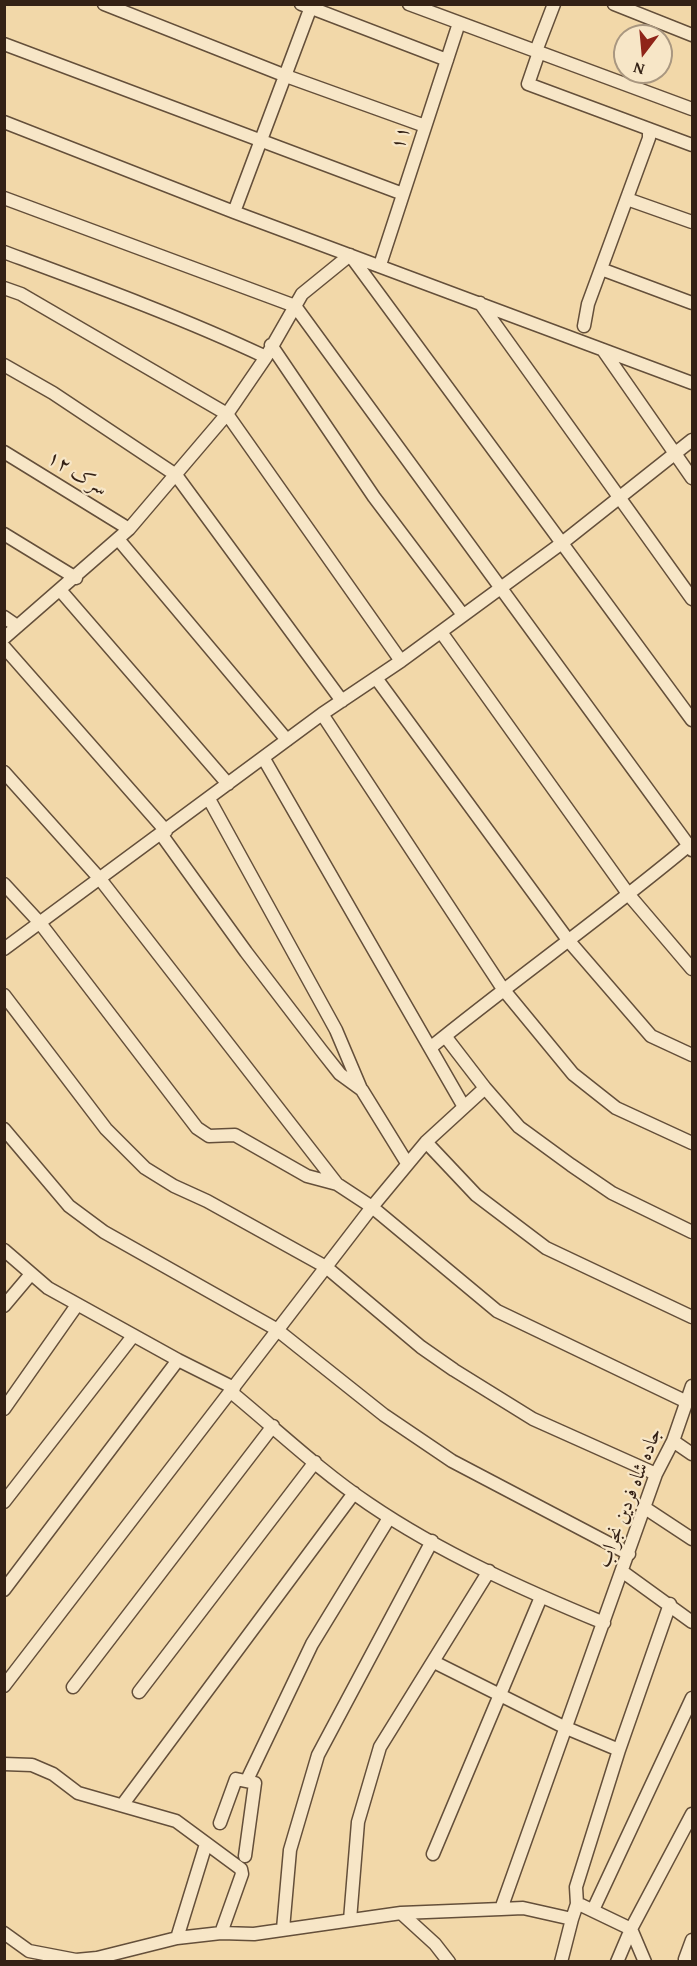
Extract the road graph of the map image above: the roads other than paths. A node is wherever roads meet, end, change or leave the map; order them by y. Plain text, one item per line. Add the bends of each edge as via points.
1 (104, 4) edge
2 (409, 4) edge
3 (554, 4) edge
4 (614, 4) edge
5 (308, 6) edge
6 (459, 23) junction
7 (693, 35) edge
8 (4, 44) edge
9 (538, 52) junction
10 (447, 60) junction
11 (286, 75) junction
12 (693, 109) edge
13 (4, 122) edge
14 (425, 126) junction
15 (649, 129) junction
16 (261, 141) junction
17 (693, 145) edge
18 (403, 195) junction
19 (4, 198) edge
20 (627, 199) junction
21 (234, 212) junction
22 (693, 222) edge
23 (4, 252) edge
24 (350, 255) junction
25 (380, 265) junction
26 (601, 269) junction
27 (4, 288) edge
28 (480, 303) junction
29 (693, 303) edge
30 (295, 306) junction
31 (584, 326) dead end
32 (271, 345) junction
33 (603, 350) junction
34 (266, 357) junction
35 (4, 365) edge
36 (693, 382) edge
37 (227, 414) junction
38 (693, 440) edge
39 (4, 452) edge
40 (675, 454) junction
41 (176, 475) junction
42 (693, 478) edge
43 (619, 500) junction
44 (129, 530) junction
45 (4, 534) edge
46 (118, 539) junction
47 (562, 543) junction
48 (76, 578) junction
49 (501, 588) junction
50 (60, 590) junction
51 (693, 599) edge
52 (463, 615) junction
53 (4, 617) edge
54 (17, 626) junction
55 (441, 632) junction
56 (4, 638) edge
57 (4, 647) edge
58 (401, 662) junction
59 (376, 678) junction
60 (342, 701) junction
61 (322, 714) junction
62 (693, 720) edge
63 (287, 740) junction
64 (264, 759) junction
65 (4, 772) edge
66 (228, 784) junction
67 (209, 799) junction
68 (163, 833) junction
69 (690, 848) edge
70 (100, 879) junction
71 (4, 885) edge
72 (629, 895) junction
73 (40, 922) junction
74 (568, 940) junction
75 (4, 949) edge
76 (693, 969) edge
77 (503, 989) junction
78 (4, 995) edge
79 (445, 1036) junction
80 (430, 1048) junction
81 (693, 1055) edge
82 (485, 1088) junction
83 (362, 1090) junction
84 (464, 1107) junction
85 (4, 1129) edge
86 (426, 1142) junction
87 (693, 1143) edge
88 (407, 1163) junction
89 (337, 1184) junction
90 (372, 1208) junction
91 (693, 1232) edge
92 (4, 1250) edge
93 (326, 1267) junction
94 (31, 1274) junction
95 (77, 1305) junction
96 (4, 1306) edge
97 (693, 1317) edge
98 (276, 1329) junction
99 (134, 1336) junction
100 (178, 1360) junction
101 (693, 1386) edge
102 (232, 1390) junction
103 (687, 1402) junction
104 (4, 1409) edge
105 (273, 1426) junction
106 (673, 1441) junction
107 (693, 1454) edge
108 (315, 1462) junction
109 (656, 1474) junction
110 (354, 1493) junction
111 (4, 1502) edge
112 (645, 1508) junction
113 (389, 1518) junction
114 (693, 1539) edge
115 (432, 1541) junction
116 (630, 1554) junction
117 (489, 1571) junction
118 (623, 1572) junction
119 (4, 1590) edge
120 (541, 1597) junction
121 (670, 1604) junction
122 (693, 1622) edge
123 (604, 1623) junction
124 (434, 1662) junction
125 (4, 1686) edge
126 (73, 1687) dead end
127 (138, 1692) dead end
128 (499, 1695) junction
129 (693, 1698) edge
130 (564, 1727) junction
131 (619, 1750) junction
132 (4, 1764) edge
133 (247, 1780) junction
134 (123, 1804) junction
135 (693, 1814) edge
136 (220, 1823) dead end
137 (206, 1844) junction
138 (433, 1854) dead end
139 (245, 1856) dead end
140 (577, 1904) junction
141 (501, 1909) junction
142 (593, 1910) junction
143 (400, 1913) junction
144 (572, 1919) junction
145 (350, 1920) junction
146 (283, 1929) junction
147 (631, 1929) junction
148 (4, 1933) edge
149 (221, 1933) junction
150 (177, 1938) junction
151 (693, 1940) edge
152 (449, 1962) edge
153 (561, 1962) edge
154 (617, 1962) edge
155 (645, 1962) edge
156 (688, 1962) edge

1 - 11 street
2 - 6 street
3 - 9 street
4 - 7 street
5 - 10 street
5 - 11 street
6 - 9 street
6 - 10 street, ۱۱
8 - 16 street
9 - 12 street
9 - 15 street via 528,84
10 - 14 street, ۱۱
11 - 14 street
11 - 16 street
13 - 21 street
14 - 18 street, ۱۱
15 - 17 street
15 - 20 street
16 - 18 street
16 - 21 street
18 - 25 street, ۱۱
19 - 30 street
20 - 22 street
20 - 26 street
21 - 24 street
23 - 34 street via 87,281
24 - 25 street
24 - 30 street via 302,294
24 - 47 street
25 - 28 street
26 - 29 street
26 - 31 street
27 - 37 street via 21,294
28 - 33 street
28 - 43 street
30 - 32 street
30 - 49 street
32 - 34 street
32 - 52 street via 374,497
33 - 36 street
33 - 40 street
34 - 37 street
35 - 41 street
37 - 41 street
37 - 58 street
38 - 40 street
39 - 44 street, سرک ۱۲
40 - 42 street
40 - 43 street
41 - 44 street
41 - 60 street
43 - 47 street
43 - 51 street
44 - 46 street
45 - 48 street
46 - 48 street
46 - 63 street
47 - 49 street
47 - 62 street
48 - 50 street
49 - 52 street
49 - 69 street
50 - 54 street
50 - 66 street
52 - 55 street
53 - 54 street
54 - 56 street
55 - 58 street
55 - 72 street
57 - 68 street
58 - 59 street
59 - 60 street
59 - 74 street
60 - 61 street
61 - 63 street
61 - 77 street
63 - 64 street
64 - 66 street
64 - 80 street
65 - 70 street
66 - 67 street
67 - 68 street
67 - 83 street via 336,1030
68 - 70 street
68 - 83 street via 321,1050 340,1074
69 - 72 street
70 - 73 street
70 - 89 street
71 - 73 street
72 - 74 street
72 - 76 street
73 - 75 street
73 - 89 street via 197,1128 209,1136 235,1135 307,1176
74 - 77 street
74 - 81 street via 651,1036
77 - 79 street
77 - 87 street via 573,1074 616,1108
78 - 93 street via 106,1129 146,1168
79 - 80 street
79 - 82 street
80 - 84 street
82 - 84 street
82 - 91 street via 519,1127 571,1165 612,1193
83 - 88 street
84 - 86 street
85 - 98 street via 69,1206 95,1226
86 - 88 street
86 - 97 street via 476,1195 546,1248
88 - 90 street
89 - 90 street
90 - 93 street
90 - 103 street via 497,1311
92 - 94 street
93 - 98 street
93 - 109 street via 454,1370 533,1419
94 - 95 street
94 - 96 street
95 - 99 street
95 - 104 street
98 - 102 street
98 - 116 street via 384,1415 452,1461
99 - 100 street
99 - 111 street
100 - 102 street
100 - 119 street
101 - 103 street, جاده شاه فردین نجراب
102 - 105 street
102 - 125 street
103 - 106 street, جاده شاه فردین نجراب
105 - 108 street
105 - 126 street
106 - 107 street
106 - 109 street, جاده شاه فردین نجراب
108 - 110 street
108 - 127 street
109 - 112 street, جاده شاه فردین نجراب
110 - 113 street
110 - 134 street
112 - 114 street
112 - 116 street, جاده شاه فردین نجراب
113 - 115 street
113 - 133 street via 312,1644
115 - 117 street
115 - 146 street via 318,1755 290,1850
116 - 118 street, جاده شاه فردین نجراب
117 - 120 street
117 - 124 street
118 - 121 street
118 - 123 street, جاده شاه فردین نجراب
120 - 123 street
120 - 128 street
121 - 122 street
121 - 131 street
123 - 130 street, جاده شاه فردین نجراب
124 - 128 street
124 - 145 street via 380,1748 358,1822
128 - 130 street
128 - 138 street
129 - 142 street
130 - 131 street
130 - 141 street, جاده شاه فردین نجراب
131 - 140 street via 576,1887
132 - 134 street via 32,1765 53,1774 78,1793
133 - 136 street via 236,1779
133 - 139 street via 256,1784
134 - 137 street via 176,1821
135 - 147 street
137 - 149 street via 242,1871
137 - 150 street
140 - 142 street
140 - 144 street
141 - 143 street
141 - 144 street via 523,1908
142 - 147 street
143 - 145 street
143 - 152 street
144 - 153 street
145 - 146 street
146 - 149 street via 254,1934
147 - 154 street
147 - 155 street
148 - 150 street via 29,1951 76,1960
149 - 150 street
151 - 156 street via 685,1959

